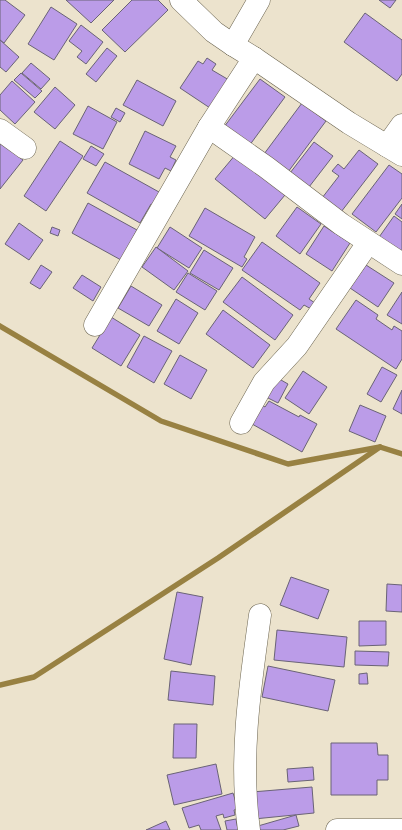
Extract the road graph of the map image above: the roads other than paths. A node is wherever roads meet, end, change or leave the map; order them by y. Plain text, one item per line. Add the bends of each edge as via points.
1 (181, 0) edge
2 (259, 0) edge
3 (233, 45) junction
4 (254, 58) junction
5 (402, 125) edge
6 (209, 127) junction
7 (0, 130) edge
8 (25, 148) dead end
9 (395, 150) edge
10 (368, 243) junction
11 (402, 264) edge
12 (95, 325) dead end
13 (241, 423) dead end
14 (260, 615) dead end
15 (249, 830) edge
16 (336, 830) edge
17 (402, 830) edge

1 - 3 street via 214,32
2 - 3 street
3 - 4 street
4 - 6 street
4 - 9 street via 349,123
5 - 9 street
6 - 10 street
6 - 12 street
7 - 8 street
10 - 11 street
10 - 13 street via 297,346 264,382
14 - 15 street via 247,706 245,774
16 - 17 street

